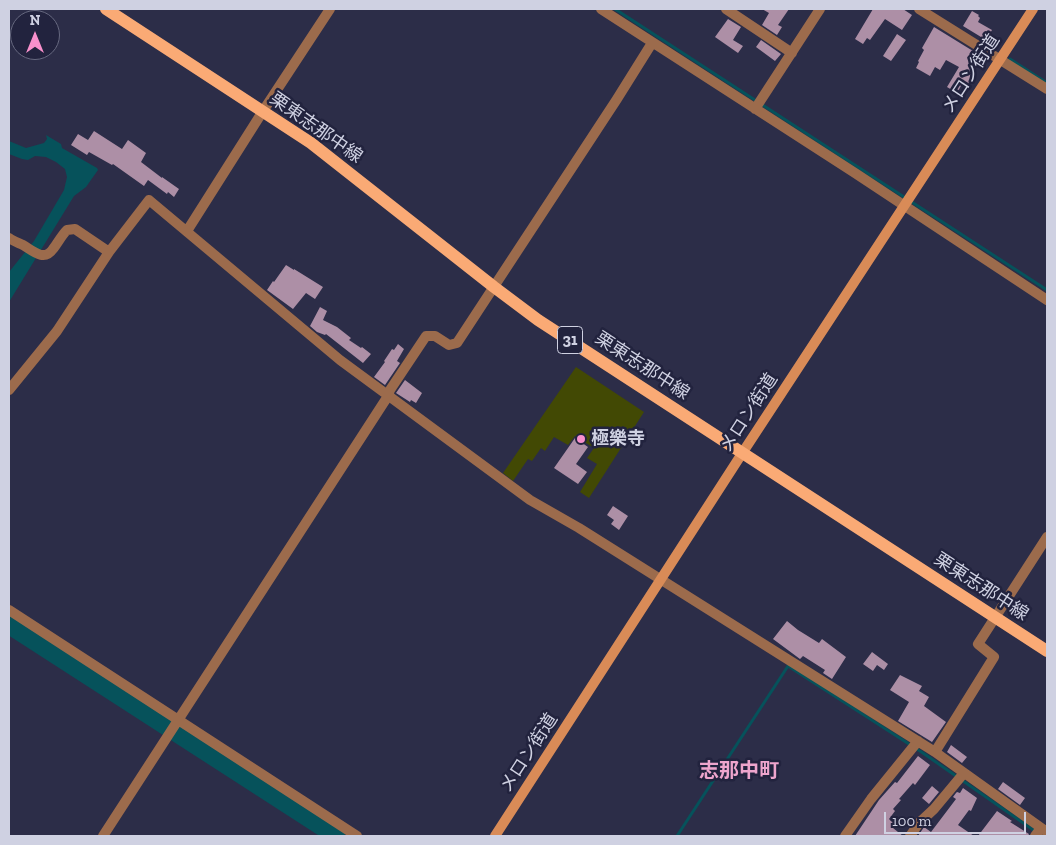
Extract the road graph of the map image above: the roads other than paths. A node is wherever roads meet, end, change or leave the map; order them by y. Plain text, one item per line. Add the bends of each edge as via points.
1 (106, 9) edge
2 (330, 9) edge
3 (601, 9) edge
4 (726, 9) edge
5 (820, 9) edge
6 (919, 9) edge
7 (1033, 9) edge
8 (652, 42) junction
9 (792, 53) junction
10 (1000, 59) junction
11 (1047, 89) edge
12 (759, 104) junction
13 (263, 111) junction
14 (908, 202) junction
15 (187, 231) junction
16 (9, 238) edge
17 (109, 252) junction
18 (494, 287) junction
19 (1047, 300) edge
20 (9, 390) edge
21 (388, 396) junction
22 (743, 452) junction
23 (1047, 537) edge
24 (660, 580) junction
25 (9, 610) edge
26 (995, 617) junction
27 (1047, 651) edge
28 (178, 719) junction
29 (918, 741) junction
30 (935, 752) junction
31 (964, 773) junction
32 (1041, 832) edge
33 (103, 836) edge
34 (357, 836) edge
35 (495, 836) edge
36 (845, 836) edge
37 (910, 836) edge

1 - 13 main road, 栗東志那中線 / 31
2 - 13 street
3 - 8 street
4 - 9 street
5 - 9 street
6 - 10 street
7 - 10 street, メロン街道
8 - 12 street
8 - 18 street
9 - 12 street
10 - 11 street
10 - 14 street, メロン街道
12 - 14 street
13 - 15 street
13 - 18 main road, 栗東志那中線 / 31 via 311,143
14 - 19 street
14 - 22 street, メロン街道
15 - 17 street via 149,200
15 - 21 street
16 - 17 street via 41,256 52,251 70,229
17 - 20 street via 57,331
18 - 21 street via 457,342 449,345 435,336 426,336
18 - 22 main road, 栗東志那中線 / 31 via 538,320
21 - 24 street via 530,500
21 - 28 street
22 - 24 street, メロン街道
22 - 26 main road, 栗東志那中線 / 31
23 - 26 street
24 - 29 street
24 - 35 street, メロン街道
25 - 28 street
26 - 27 main road, 栗東志那中線 / 31
26 - 30 street via 978,644 994,657
28 - 33 street
28 - 34 street
29 - 30 street
29 - 36 street
30 - 31 street
31 - 32 street
31 - 37 street

